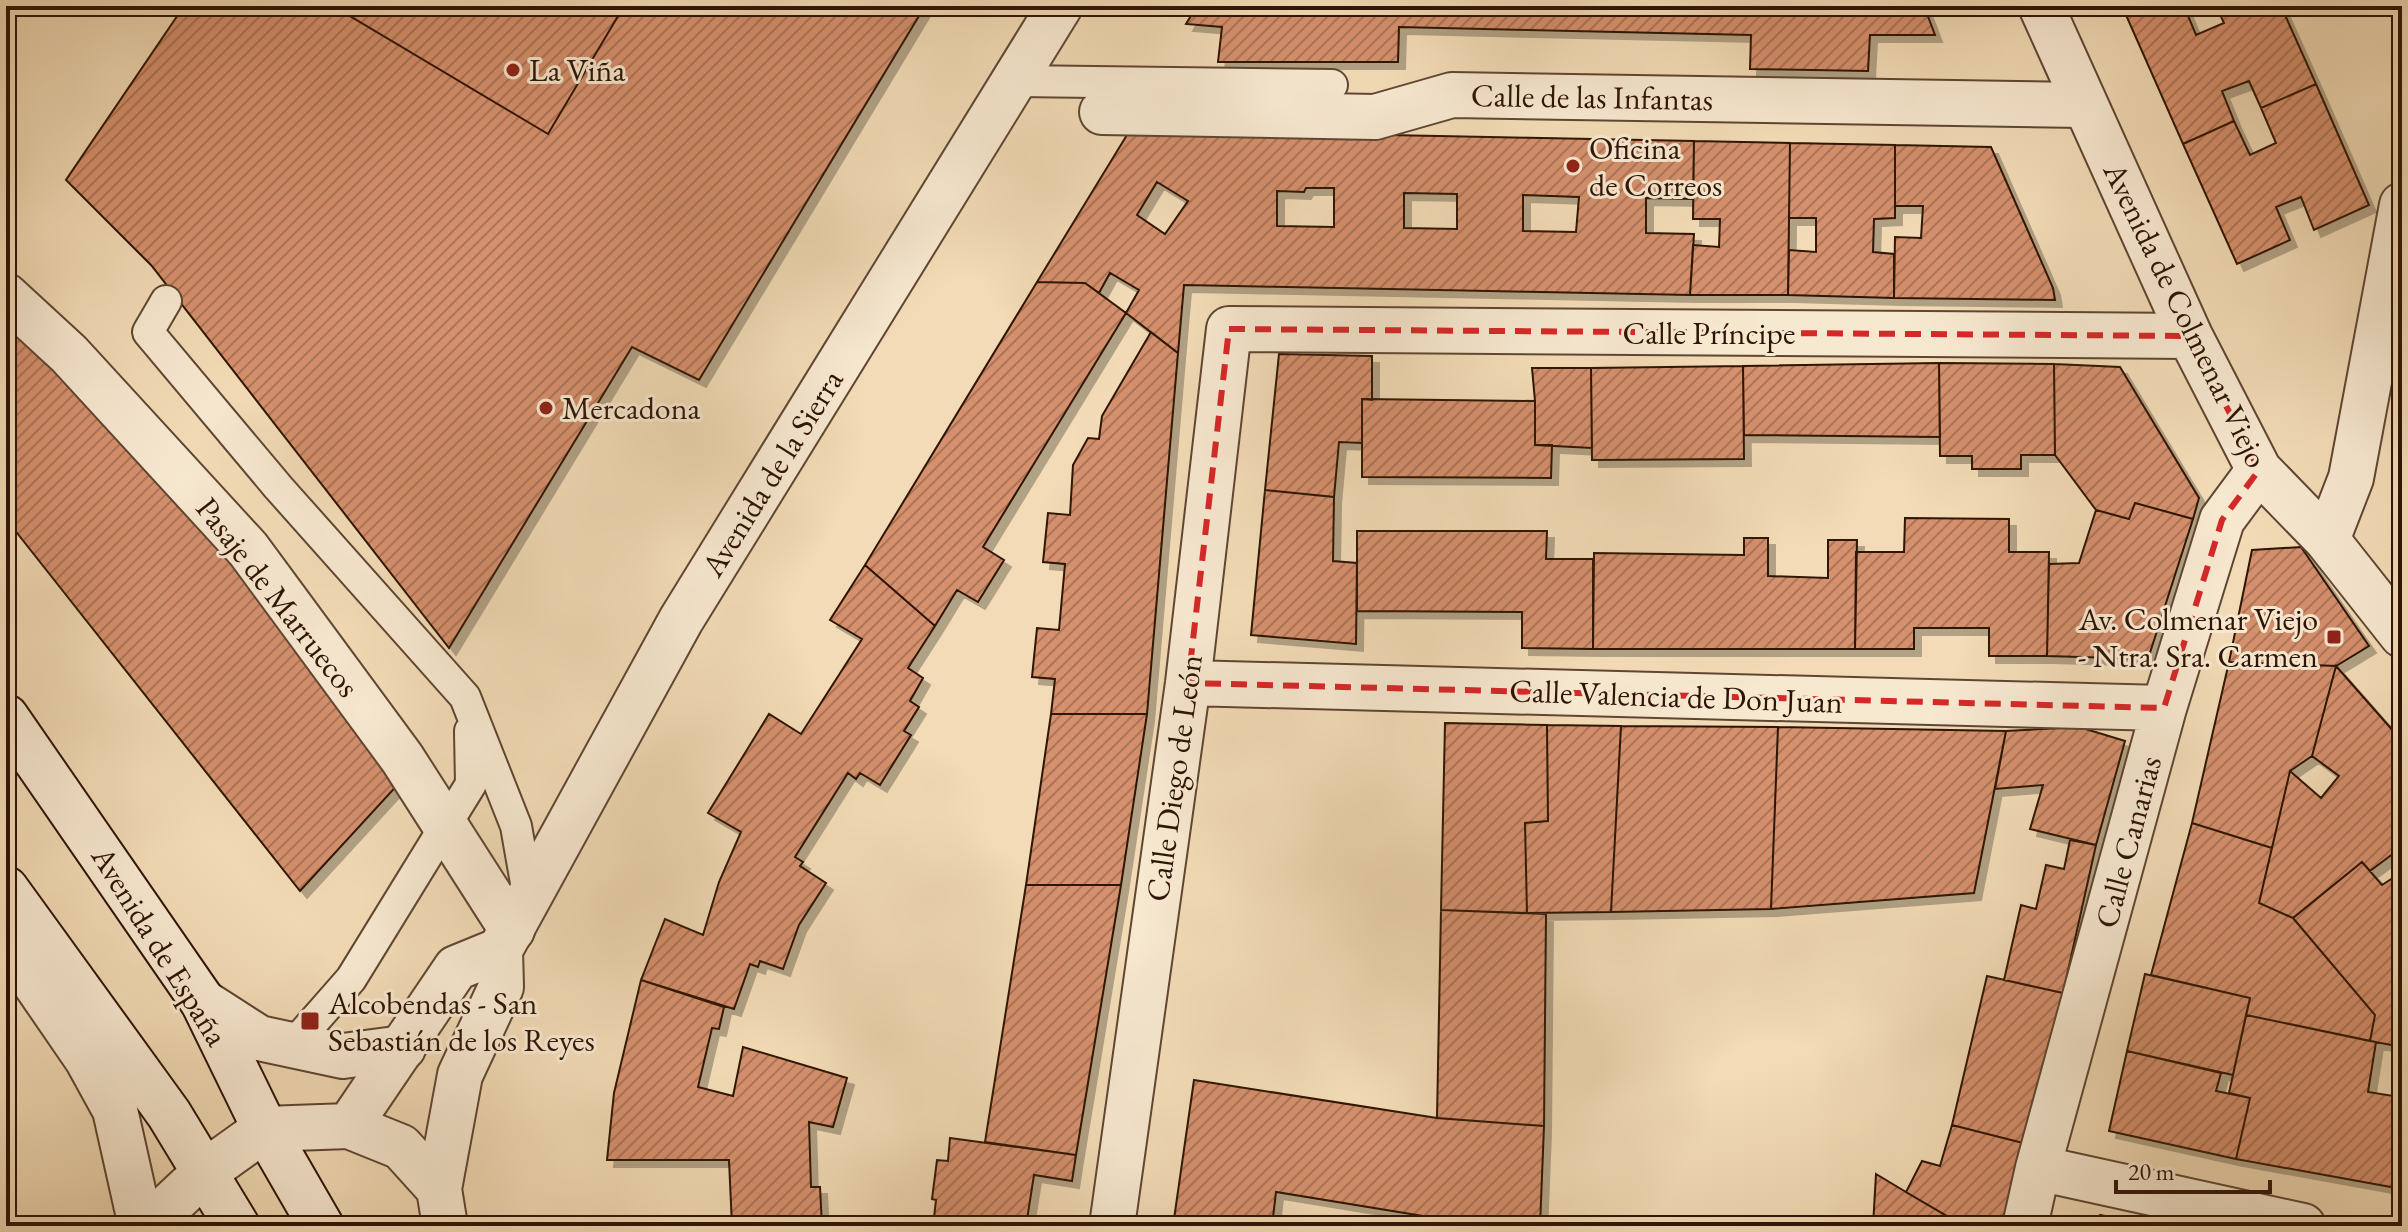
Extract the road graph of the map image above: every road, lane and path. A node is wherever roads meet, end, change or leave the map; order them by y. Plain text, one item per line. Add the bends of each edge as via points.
1 (1060, 6) edge
2 (2041, 6) edge
3 (1013, 81) junction
4 (1332, 85) dead end
5 (2084, 105) junction
6 (1102, 112) dead end
7 (2402, 205) edge
8 (6, 296) edge
9 (166, 301) dead end
10 (1229, 329) joint
11 (2190, 336) junction
12 (2259, 470) junction
13 (2327, 540) junction
14 (2402, 635) edge
15 (1188, 683) junction
16 (467, 705) junction
17 (2164, 708) junction
18 (6, 717) edge
19 (445, 826) junction
20 (6, 889) edge
21 (514, 927) junction
22 (6, 941) edge
23 (203, 1002) junction
24 (293, 1045) junction
25 (403, 1048) junction
26 (349, 1126) junction
27 (265, 1129) junction
28 (2038, 1168) junction
29 (205, 1172) junction
30 (442, 1208) edge
31 (141, 1226) edge
32 (160, 1226) edge
33 (237, 1226) edge
34 (321, 1226) edge
35 (1112, 1226) edge
36 (2025, 1226) edge
37 (2303, 1226) edge

1 - 3 street, Avenida de la Sierra
2 - 5 street, Avenida de Colmenar Viejo
3 - 4 lane
3 - 21 street, Avenida de la Sierra via 681,620
5 - 6 street, Calle de las Infantas via 1452,95 1375,117
5 - 11 street, Avenida de Colmenar Viejo
7 - 13 street via 2351,478
8 - 19 street, Pasaje de Marruecos via 69,354 248,549 402,758
9 - 16 lane via 148,332
10 - 11 street, Calle Príncipe
10 - 15 street, Calle Diego de León
11 - 12 street, Avenida de Colmenar Viejo
12 - 13 street, Avenida de Colmenar Viejo
12 - 17 street, Calle Canarias via 2222,520
13 - 14 street, Avenida de Colmenar Viejo
15 - 17 street, Calle Valencia de Don Juan
15 - 35 street, Calle Diego de León
16 - 19 lane via 471,784
16 - 21 lane via 516,826
17 - 28 street, Calle Canarias
18 - 23 street, Avenida de España
19 - 21 street, Pasaje de Marruecos
19 - 24 lane via 351,979
20 - 29 street
21 - 25 street via 456,968
21 - 30 street, Avenida de la Sierra via 501,987 460,1075
22 - 31 street via 87,1059 115,1110
23 - 24 street via 259,1038
23 - 27 street, Avenida de España
24 - 25 street via 343,1056
25 - 26 street
26 - 27 street
26 - 30 street via 401,1147
27 - 29 street
27 - 34 street, Avenida de España
28 - 36 street, Calle Canarias
28 - 37 street
29 - 32 street via 171,1204
29 - 33 street

